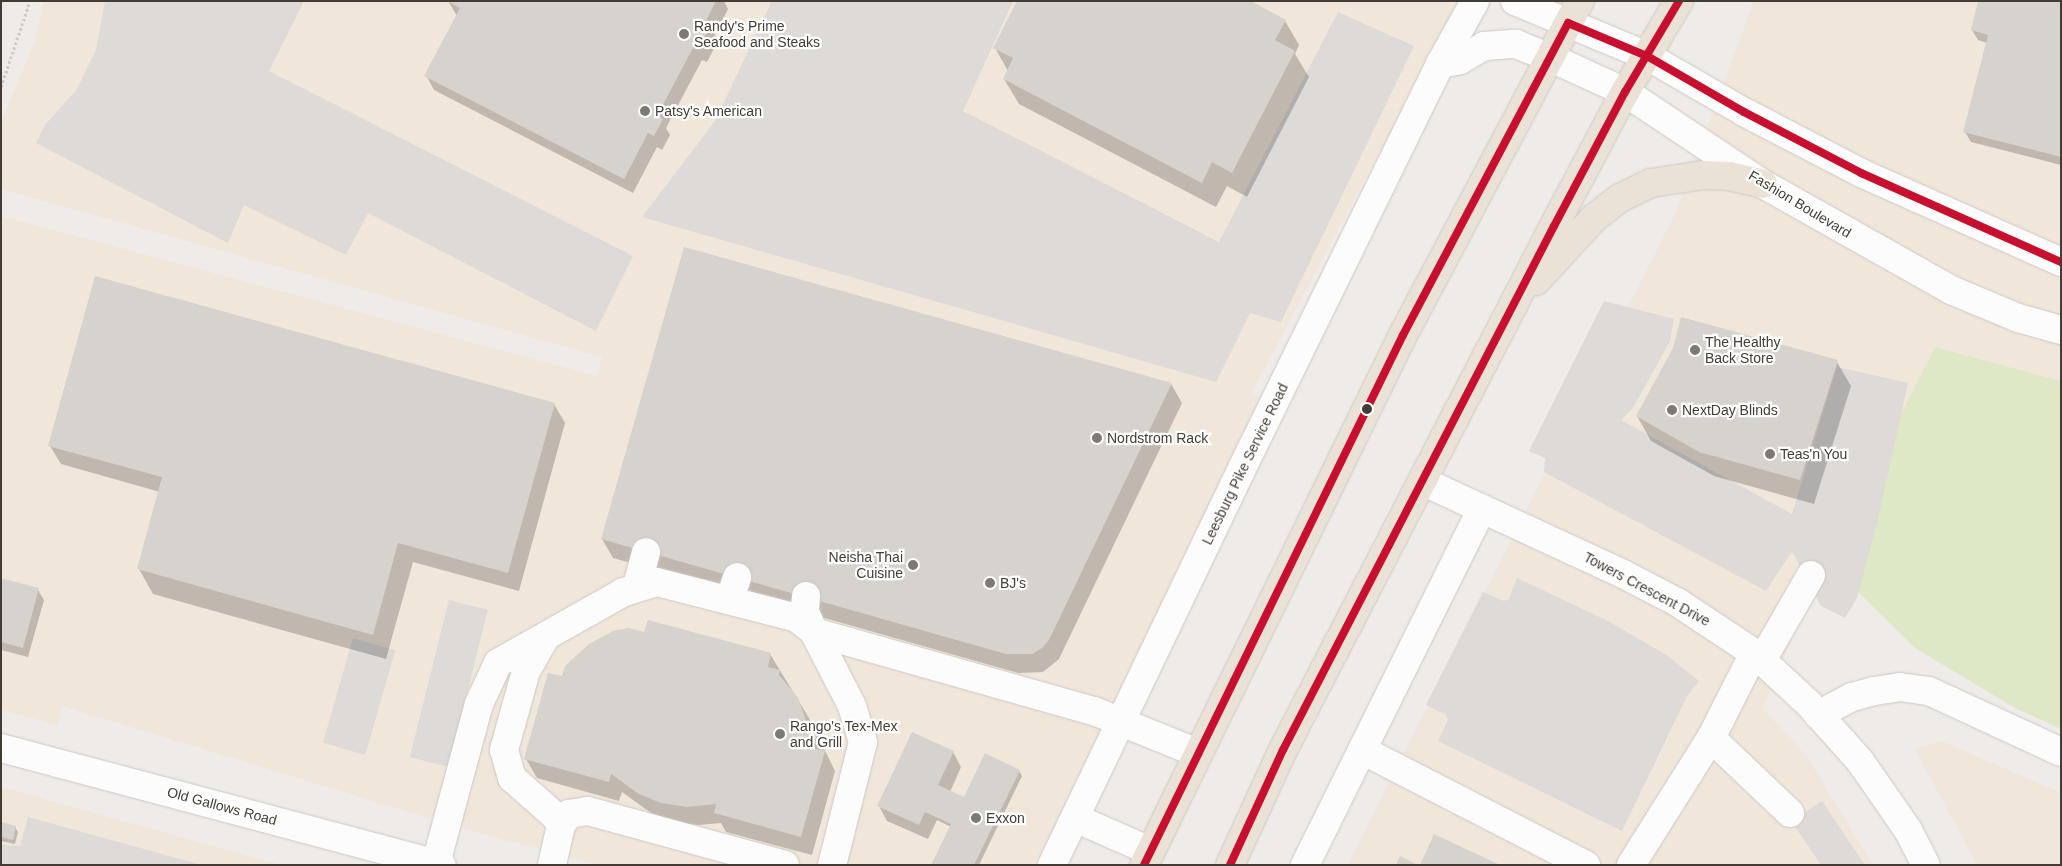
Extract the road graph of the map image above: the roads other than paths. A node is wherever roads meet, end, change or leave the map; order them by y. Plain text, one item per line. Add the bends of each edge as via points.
1 (1475, 1) edge
2 (1515, 1) edge
3 (1679, 1) edge
4 (1574, 12) edge
5 (1647, 56) junction
6 (1549, 57) junction
7 (1440, 64) junction
8 (1625, 92) junction
9 (1763, 184) junction
10 (2061, 262) edge
11 (1512, 306) junction
12 (2061, 330) edge
13 (1422, 481) junction
14 (1482, 509) junction
15 (646, 552) dead end
16 (1811, 574) dead end
17 (637, 586) junction
18 (806, 596) dead end
19 (814, 632) junction
20 (546, 636) junction
21 (1758, 656) junction
22 (1818, 715) junction
23 (1120, 720) junction
24 (1711, 738) junction
25 (1362, 750) junction
26 (7, 751) edge
27 (2061, 752) edge
28 (1198, 753) junction
29 (1790, 813) dead end
30 (1075, 818) junction
31 (561, 825) junction
32 (1147, 858) edge
33 (439, 864) edge
34 (552, 865) edge
35 (785, 865) edge
36 (832, 865) edge
37 (1052, 865) edge
38 (1230, 865) edge
39 (1305, 865) edge
40 (1586, 865) edge
41 (1631, 865) edge
42 (1926, 865) edge

1 - 7 street, Leesburg Pike Service Road
2 - 4 street
3 - 5 highway
4 - 5 street
4 - 6 highway
5 - 8 highway
5 - 10 street via 1860,173
6 - 7 street via 1516,44 1484,46 1460,60
6 - 8 street, Fashion Boulevard
6 - 28 highway via 1399,344
7 - 23 street, Leesburg Pike Service Road
8 - 9 street, Fashion Boulevard
8 - 11 highway
9 - 11 highway via 1729,176 1677,177 1620,198 1594,218
9 - 12 street, Fashion Boulevard via 1951,290 2018,318
11 - 13 highway
13 - 14 street, Towers Crescent Drive
13 - 38 highway via 1282,750
14 - 21 street, Towers Crescent Drive via 1677,602
14 - 25 street
15 - 17 street
16 - 21 street
17 - 19 street via 666,582 733,588 797,618
17 - 20 street
18 - 19 street via 805,612
19 - 23 street
19 - 36 street via 852,706 863,742
20 - 31 street via 526,671 515,703 505,740 505,760 512,778
20 - 33 street via 503,659 490,675
21 - 22 street, Towers Crescent Drive
21 - 24 street
22 - 27 street via 1852,697 1875,691 1900,687 1929,691
22 - 42 street, Towers Crescent Drive via 1860,761 1908,830
23 - 28 street
23 - 30 street, Leesburg Pike Service Road
24 - 29 street
24 - 41 street
25 - 39 street
25 - 40 street
26 - 33 street, Old Gallows Road
28 - 32 highway
30 - 32 street
30 - 37 street, Leesburg Pike Service Road
31 - 34 street
31 - 35 street via 569,814 588,811

